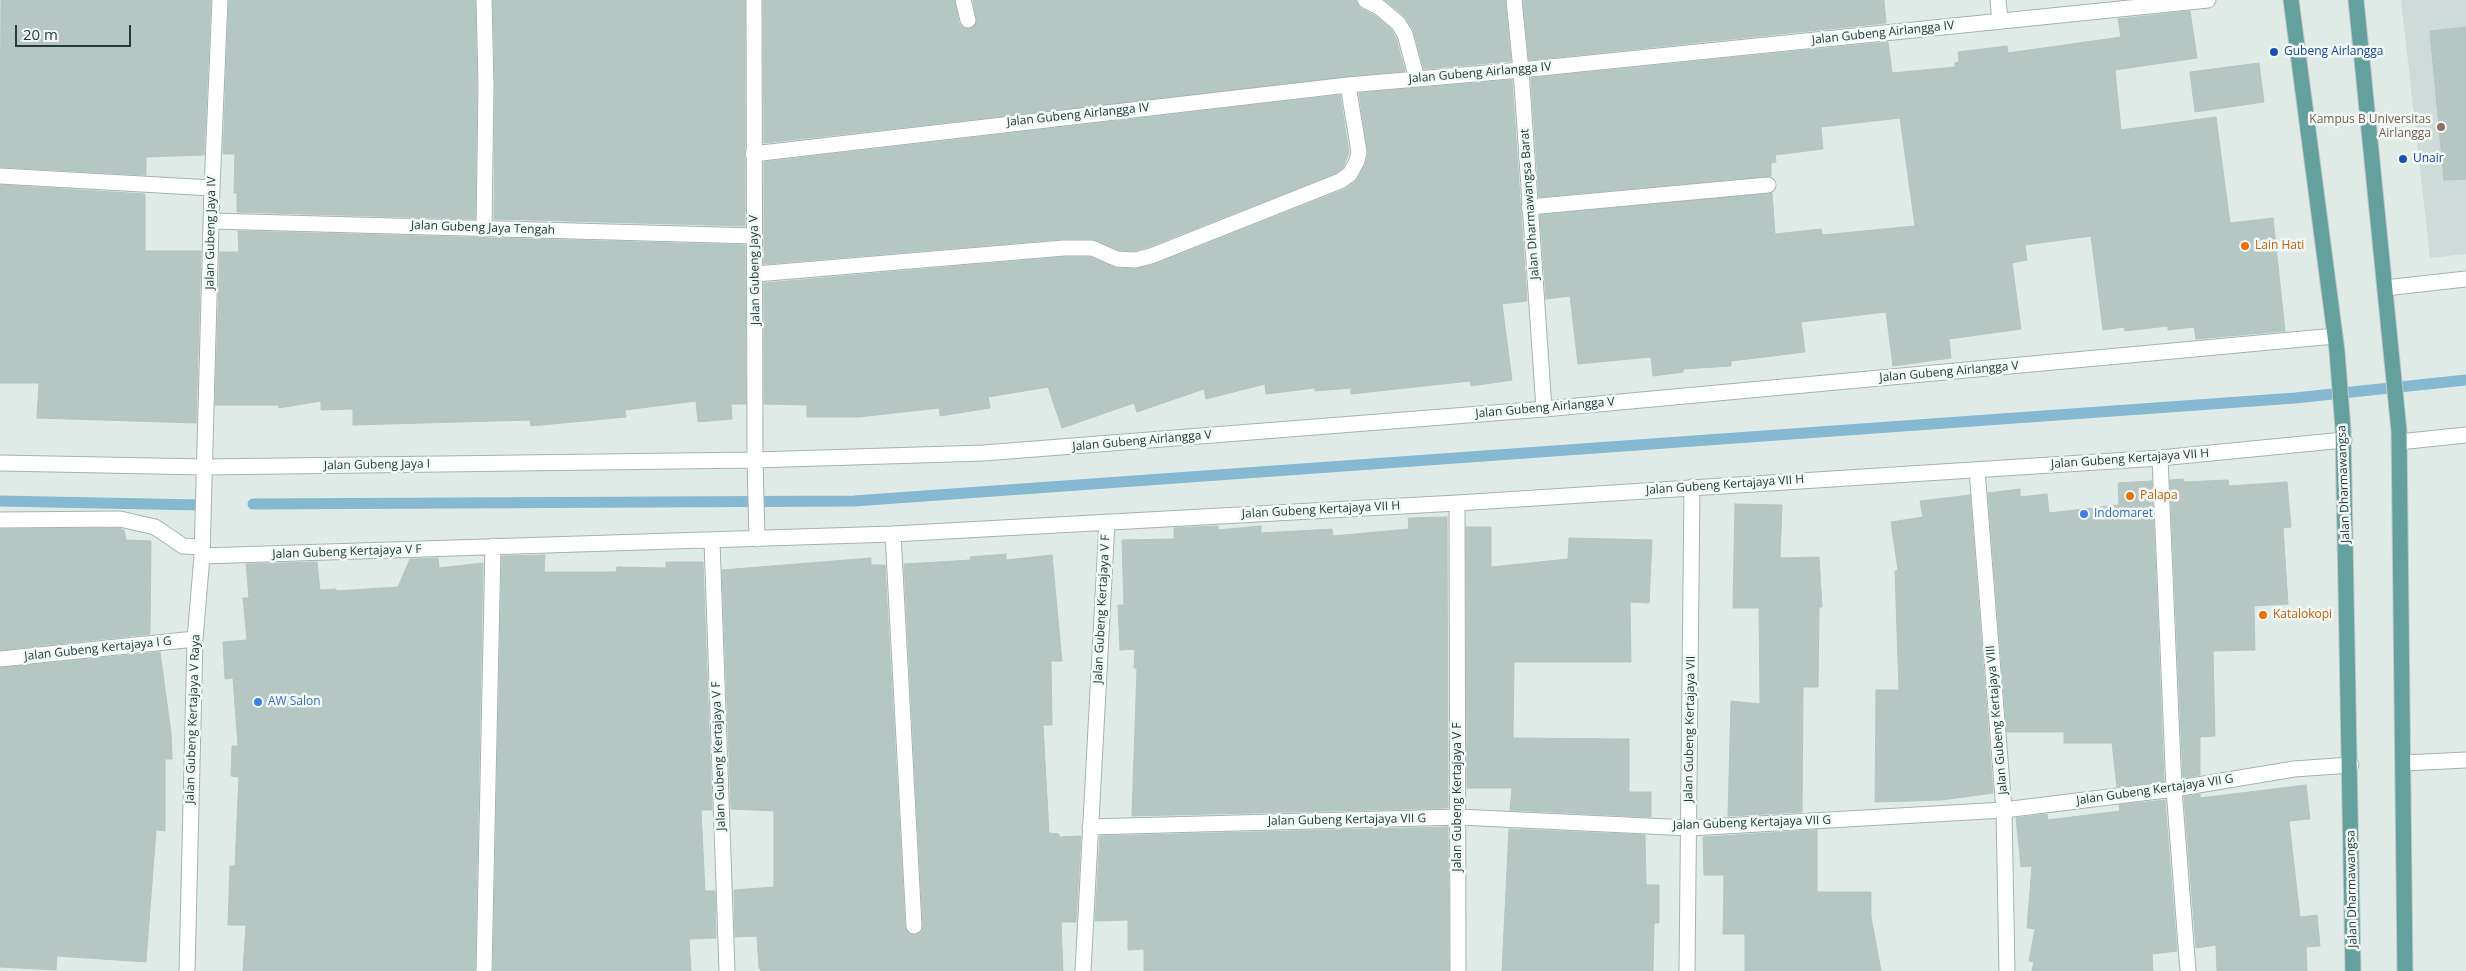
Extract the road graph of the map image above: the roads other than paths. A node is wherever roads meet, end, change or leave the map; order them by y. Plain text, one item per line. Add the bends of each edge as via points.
1 (220, 0) edge
2 (484, 0) edge
3 (754, 0) edge
4 (963, 0) edge
5 (1365, 0) edge
6 (1514, 0) edge
7 (1998, 0) edge
8 (2208, 0) edge
9 (2291, 0) edge
10 (2356, 0) edge
11 (2141, 3) edge
12 (968, 20) dead end
13 (2000, 21) junction
14 (1521, 70) junction
15 (1417, 79) junction
16 (1348, 85) junction
17 (753, 154) junction
18 (0, 176) edge
19 (1768, 185) dead end
20 (212, 188) junction
21 (1529, 207) junction
22 (212, 221) junction
23 (484, 229) junction
24 (755, 236) junction
25 (756, 274) junction
26 (2466, 279) edge
27 (2384, 288) junction
28 (2336, 344) junction
29 (1544, 409) junction
30 (2343, 435) junction
31 (2466, 435) edge
32 (2399, 437) junction
33 (2160, 458) junction
34 (755, 460) junction
35 (0, 462) edge
36 (205, 467) junction
37 (1977, 470) junction
38 (1692, 487) junction
39 (1457, 503) junction
40 (0, 520) edge
41 (1107, 522) junction
42 (893, 534) junction
43 (758, 539) junction
44 (712, 541) junction
45 (493, 546) junction
46 (202, 552) junction
47 (195, 639) junction
48 (0, 659) edge
49 (2466, 760) edge
50 (2404, 763) junction
51 (2351, 765) junction
52 (2174, 789) junction
53 (2004, 810) junction
54 (1459, 817) junction
55 (1090, 827) junction
56 (1689, 828) junction
57 (914, 926) dead end
58 (187, 971) edge
59 (484, 971) edge
60 (727, 971) edge
61 (1083, 971) edge
62 (1458, 971) edge
63 (1687, 971) edge
64 (2007, 971) edge
65 (2188, 971) edge
66 (2353, 971) edge
67 (2405, 971) edge

1 - 20 street, Jalan Gubeng Jaya IV
2 - 23 street
3 - 17 street, Jalan Gubeng Jaya V
4 - 12 street
5 - 15 street via 1398,23 1405,34
6 - 14 street, Jalan Dharmawangsa Barat
7 - 13 street
8 - 11 street, Jalan Gubeng Airlangga IV
9 - 28 main road, Jalan Dharmawangsa
10 - 27 main road
11 - 13 street, Jalan Gubeng Airlangga IV
13 - 14 street, Jalan Gubeng Airlangga IV
14 - 15 street, Jalan Gubeng Airlangga IV
14 - 21 street, Jalan Dharmawangsa Barat
15 - 16 street, Jalan Gubeng Airlangga IV
16 - 17 street, Jalan Gubeng Airlangga IV
16 - 25 street via 1359,152 1350,174 1340,181 1151,256 1135,260 1117,259 1092,248 1064,248
17 - 24 street, Jalan Gubeng Jaya V
18 - 20 street
19 - 21 street
20 - 22 street, Jalan Gubeng Jaya IV
21 - 29 street, Jalan Dharmawangsa Barat
22 - 23 street, Jalan Gubeng Jaya Tengah
22 - 36 street, Jalan Gubeng Jaya IV
23 - 24 street, Jalan Gubeng Jaya Tengah
24 - 25 street, Jalan Gubeng Jaya V
25 - 34 street, Jalan Gubeng Jaya V
26 - 27 street
27 - 32 main road
28 - 29 street, Jalan Gubeng Airlangga V
28 - 30 main road, Jalan Dharmawangsa
29 - 34 street, Jalan Gubeng Airlangga V via 984,453
30 - 33 street, Jalan Gubeng Kertajaya VII H
30 - 51 main road, Jalan Dharmawangsa
31 - 32 street
32 - 50 main road
33 - 37 street, Jalan Gubeng Kertajaya VII H
33 - 52 street
34 - 36 street, Jalan Gubeng Jaya I
34 - 43 street, Jalan Gubeng Jaya V
35 - 36 street, Jalan Gubeng Jaya I
36 - 46 street, Jalan Gubeng Kertajaya V Raya
37 - 38 street, Jalan Gubeng Kertajaya VII H
37 - 53 street, Jalan Gubeng Kertajaya VIII
38 - 39 street, Jalan Gubeng Kertajaya VII H
38 - 56 street, Jalan Gubeng Kertajaya VII
39 - 41 street, Jalan Gubeng Kertajaya VII H
39 - 54 street, Jalan Gubeng Kertajaya V F
40 - 46 street, Jalan Gubeng Kertajaya V F via 127,520 155,527 183,546
41 - 42 street, Jalan Gubeng Kertajaya V F
41 - 55 street, Jalan Gubeng Kertajaya V F
42 - 43 street, Jalan Gubeng Kertajaya V F
42 - 57 street
43 - 44 street, Jalan Gubeng Kertajaya V F
44 - 45 street, Jalan Gubeng Kertajaya V F
44 - 60 street, Jalan Gubeng Kertajaya V F
45 - 46 street, Jalan Gubeng Kertajaya V F
45 - 59 street
46 - 47 street, Jalan Gubeng Kertajaya V Raya
47 - 48 street, Jalan Gubeng Kertajaya I G
47 - 58 street, Jalan Gubeng Kertajaya V Raya
49 - 50 street
50 - 67 main road
51 - 52 street, Jalan Gubeng Kertajaya VII G via 2294,769
51 - 66 main road, Jalan Dharmawangsa
52 - 53 street, Jalan Gubeng Kertajaya VII G
52 - 65 street
53 - 56 street, Jalan Gubeng Kertajaya VII G
53 - 64 street, Jalan Gubeng Kertajaya VIII
54 - 55 street, Jalan Gubeng Kertajaya VII G
54 - 56 street, Jalan Gubeng Kertajaya VII G
54 - 62 street, Jalan Gubeng Kertajaya V F
55 - 61 street, Jalan Gubeng Kertajaya V F
56 - 63 street, Jalan Gubeng Kertajaya VII

